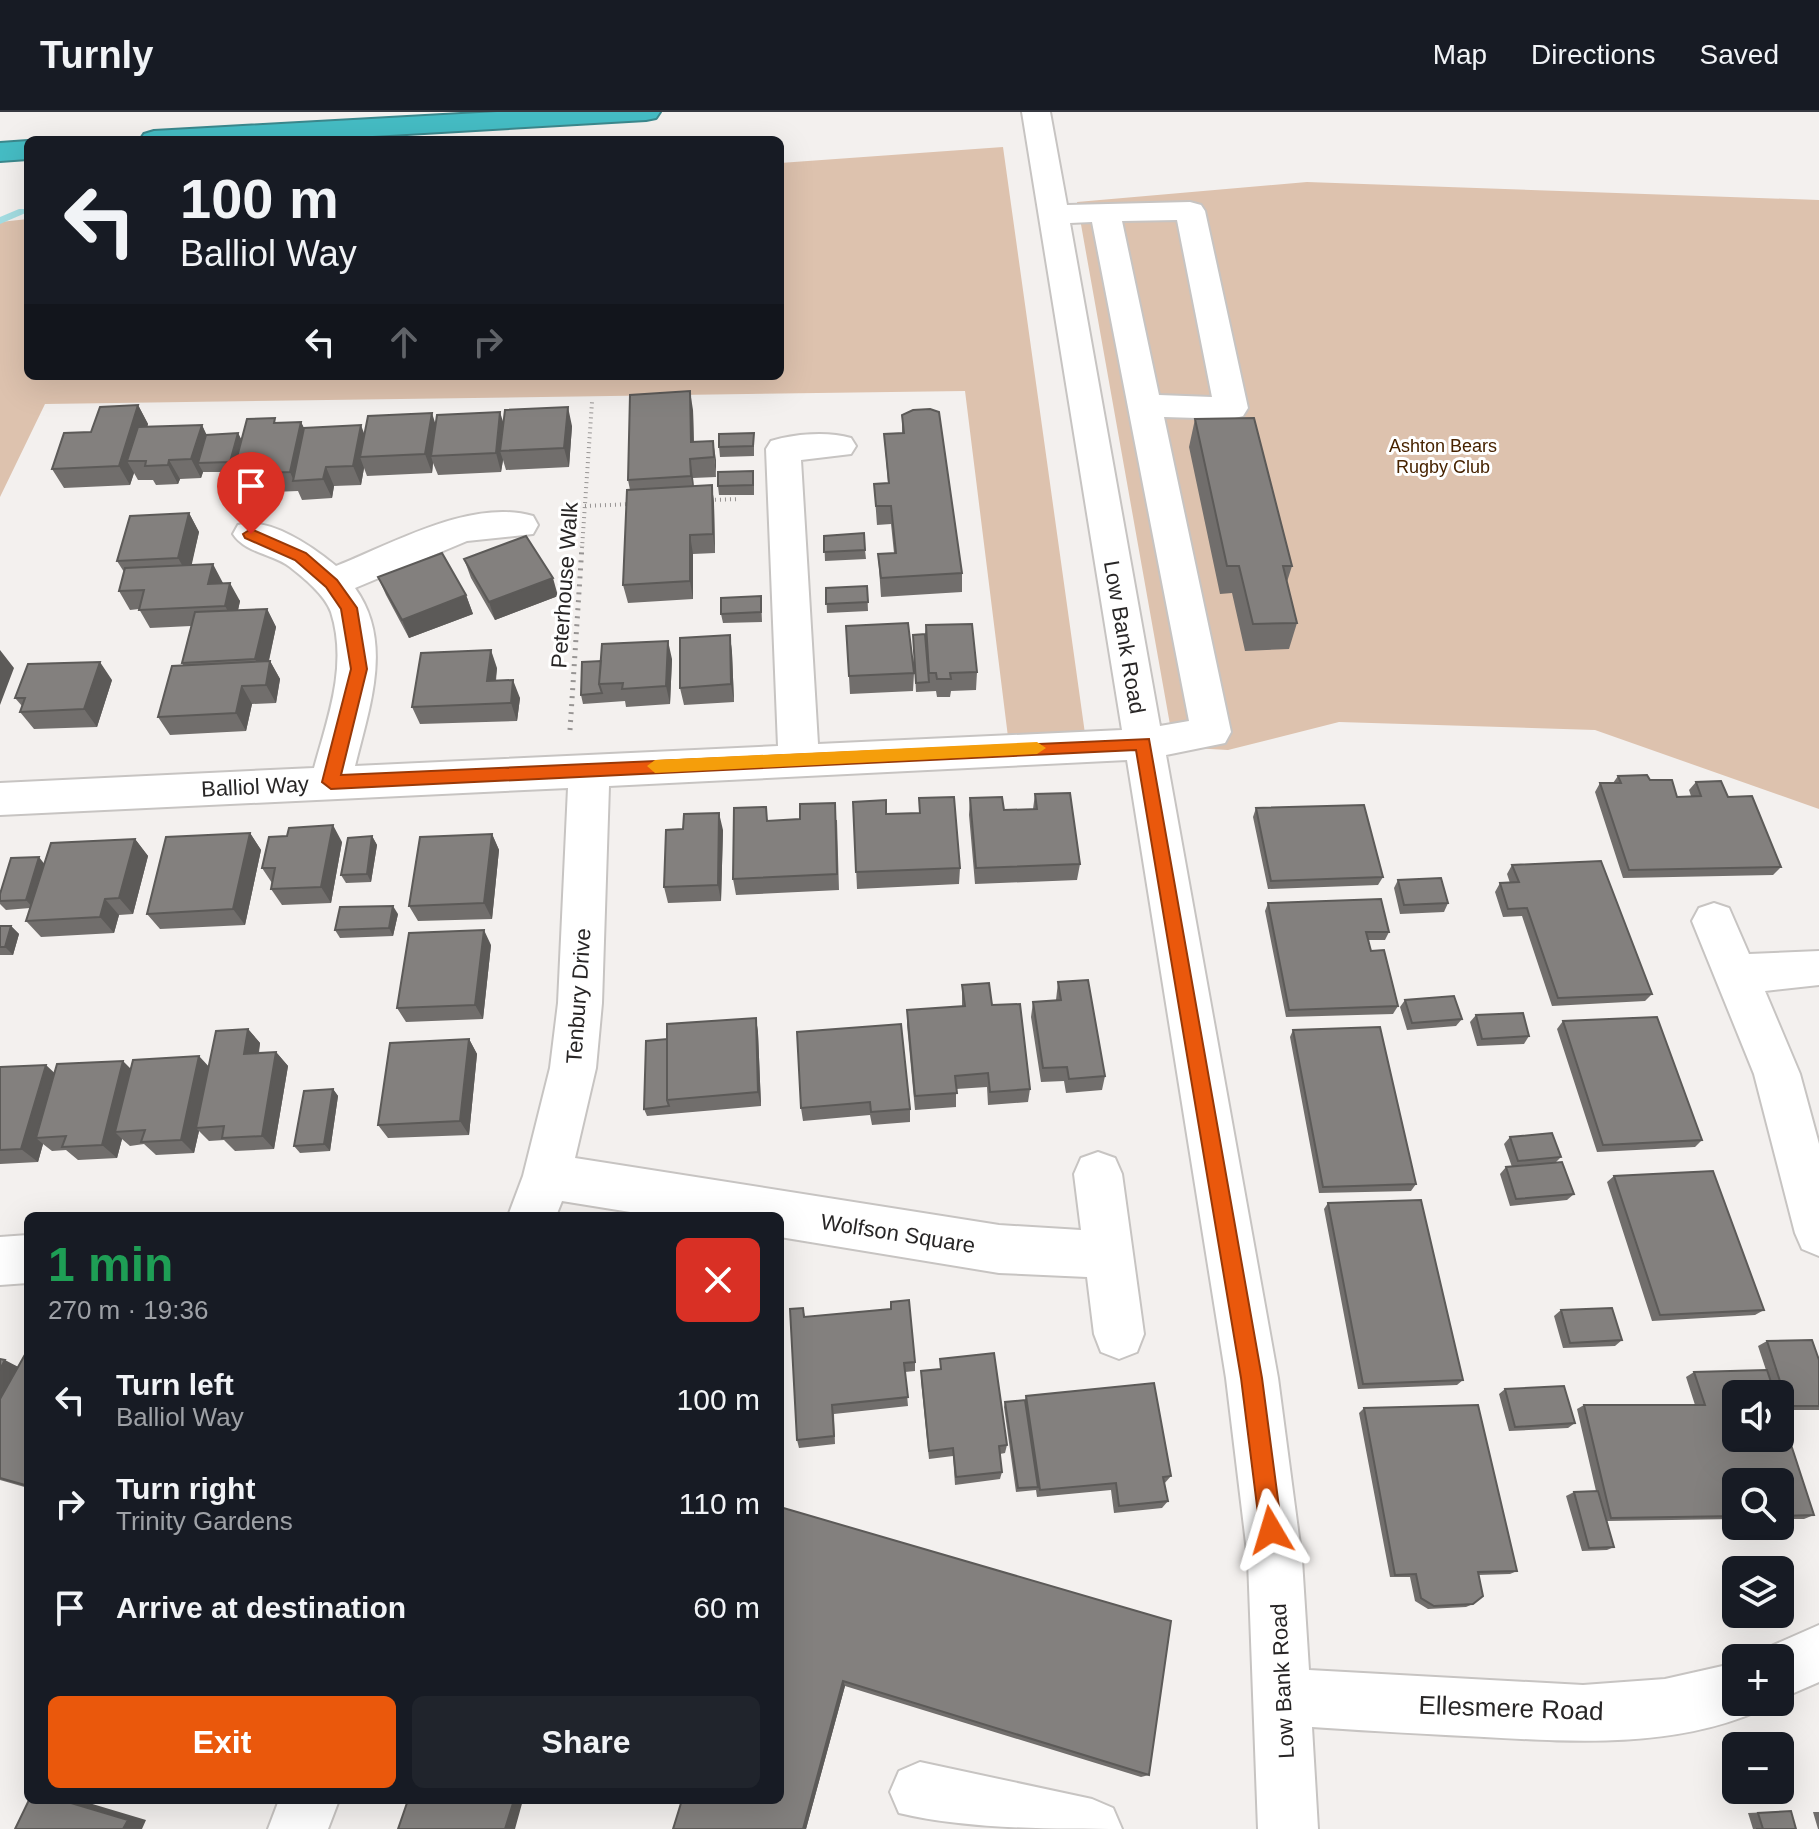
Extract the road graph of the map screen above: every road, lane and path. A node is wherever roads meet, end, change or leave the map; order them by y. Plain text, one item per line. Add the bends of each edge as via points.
1 (646, 112) edge
2 (1036, 112) edge
3 (224, 136) edge
4 (24, 150) edge
5 (0, 152) edge
6 (1105, 213) junction
7 (1053, 214) junction
8 (592, 402) dead end
9 (1145, 406) junction
10 (839, 446) dead end
11 (785, 496) junction
12 (708, 500) edge
13 (646, 503) edge
14 (585, 506) junction
15 (520, 525) dead end
16 (251, 534) dead end
17 (331, 583) junction
18 (1143, 744) junction
19 (799, 758) junction
20 (578, 770) junction
21 (331, 782) junction
22 (0, 799) edge
23 (1714, 921) dead end
24 (1813, 968) dead end
25 (1736, 974) junction
26 (1098, 1174) dead end
27 (539, 1196) edge
28 (678, 1212) edge
29 (784, 1224) edge
30 (1819, 1233) edge
31 (1109, 1255) junction
32 (24, 1259) edge
33 (0, 1261) edge
34 (1119, 1334) dead end
35 (1819, 1653) edge
36 (1794, 1665) edge
37 (1722, 1695) edge
38 (1283, 1697) junction
39 (920, 1792) dead end
40 (307, 1804) edge
41 (298, 1829) edge
42 (1092, 1829) edge
43 (1288, 1829) edge

1 - 3 highway
2 - 7 street, Low Bank Road
4 - 5 highway
6 - 7 street
6 - 9 street
6 - 9 street via 1190,211 1231,408
7 - 18 street, Low Bank Road
8 - 14 path, Peterhouse Walk
9 - 18 street, Balliol Way via 1211,732
10 - 11 street via 783,449
11 - 12 path
11 - 19 street
13 - 14 path
14 - 20 path, Peterhouse Walk
15 - 17 street via 462,529
16 - 17 street via 300,556
17 - 21 street via 349,608 359,669
18 - 19 street, Balliol Way
18 - 38 street, Low Bank Road via 1252,1378 1275,1560
19 - 20 street, Balliol Way
20 - 21 street, Balliol Way
20 - 27 street, Tenbury Drive via 580,1003 573,1068
21 - 22 street, Balliol Way
23 - 25 street
24 - 25 street
25 - 30 street via 1777,1074
26 - 31 street
27 - 28 street, Wolfson Square
29 - 31 street, Wolfson Square via 999,1249
31 - 34 street
32 - 33 street
35 - 36 street
37 - 38 street, Ellesmere Road via 1665,1708 1583,1714
38 - 43 street, Low Bank Road
39 - 42 street
40 - 41 street

